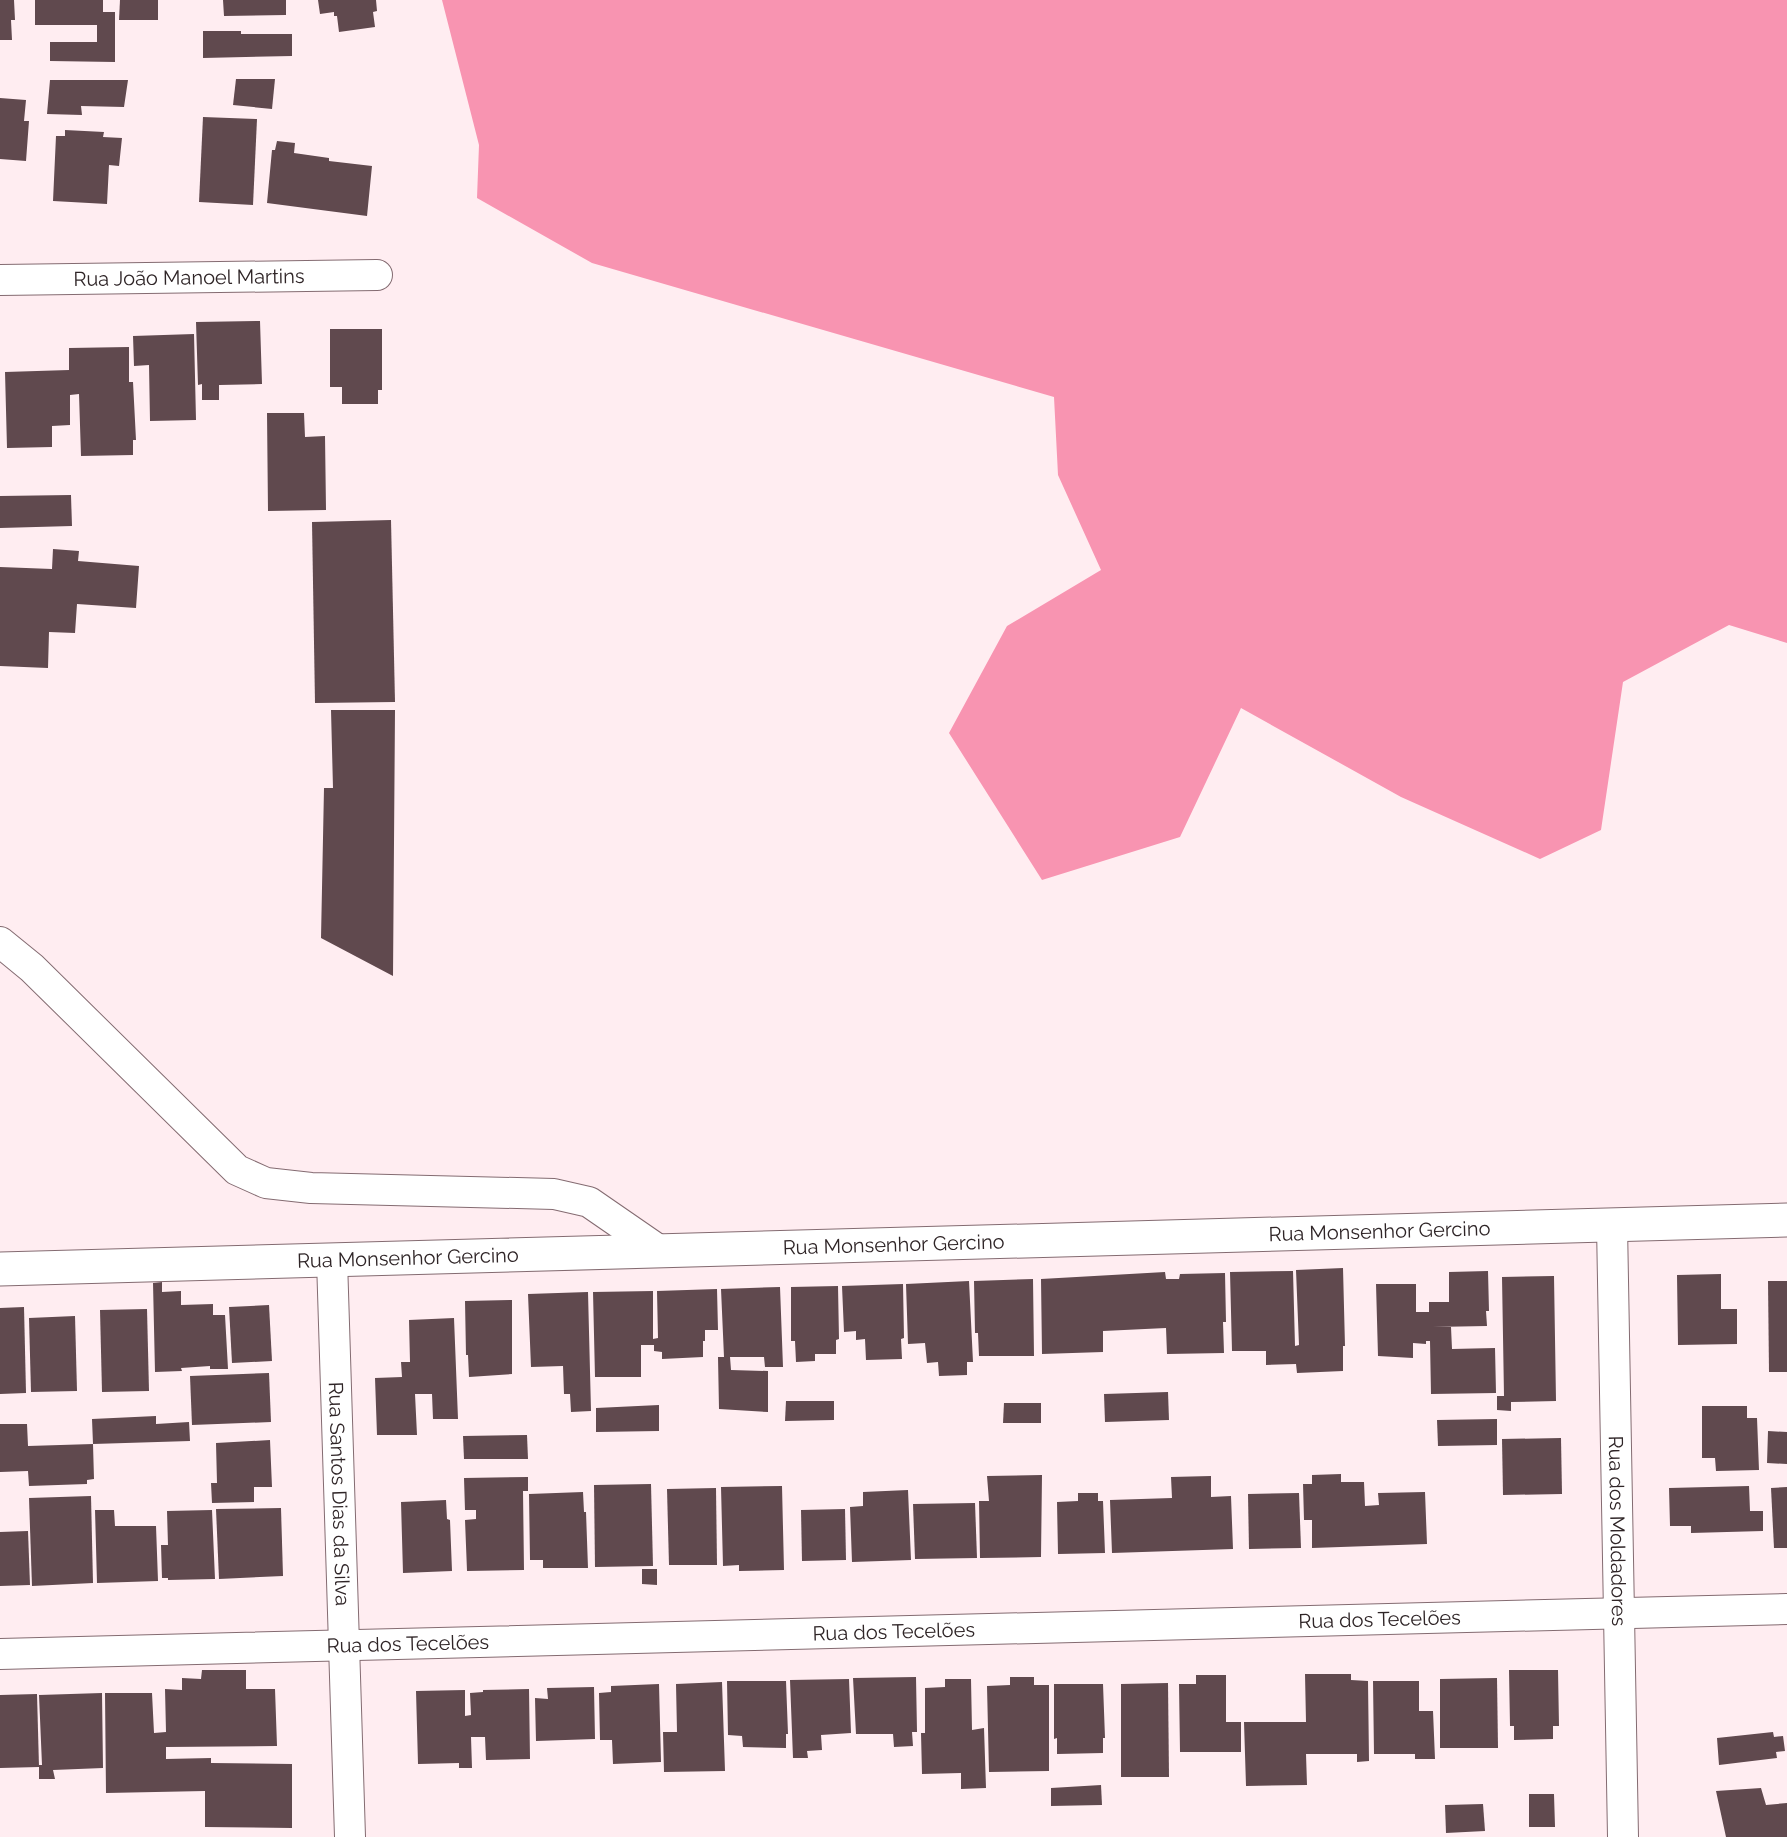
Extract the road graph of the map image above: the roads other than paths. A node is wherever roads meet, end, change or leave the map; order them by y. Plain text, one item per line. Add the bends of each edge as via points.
1 (377, 275) dead end
2 (0, 280) edge
3 (0, 942) edge
4 (1787, 1220) edge
5 (1612, 1225) junction
6 (660, 1251) junction
7 (332, 1260) junction
8 (0, 1269) edge
9 (1787, 1608) edge
10 (1619, 1613) junction
11 (344, 1645) junction
12 (0, 1653) edge
13 (350, 1837) edge
14 (1623, 1837) edge

1 - 2 street, Rua João Manoel Martins
3 - 6 street via 32,968 237,1170 266,1183 311,1188 554,1194 589,1202
4 - 5 main road, Rua Monsenhor Gercino
5 - 6 main road, Rua Monsenhor Gercino
5 - 10 street, Rua dos Moldadores
6 - 7 main road, Rua Monsenhor Gercino
7 - 8 main road, Rua Monsenhor Gercino
7 - 11 street, Rua Santos Dias da Silva
9 - 10 street, Rua dos Tecelões
10 - 11 street, Rua dos Tecelões
10 - 14 street, Rua dos Moldadores
11 - 12 street, Rua dos Tecelões
11 - 13 street, Rua Santos Dias da Silva

